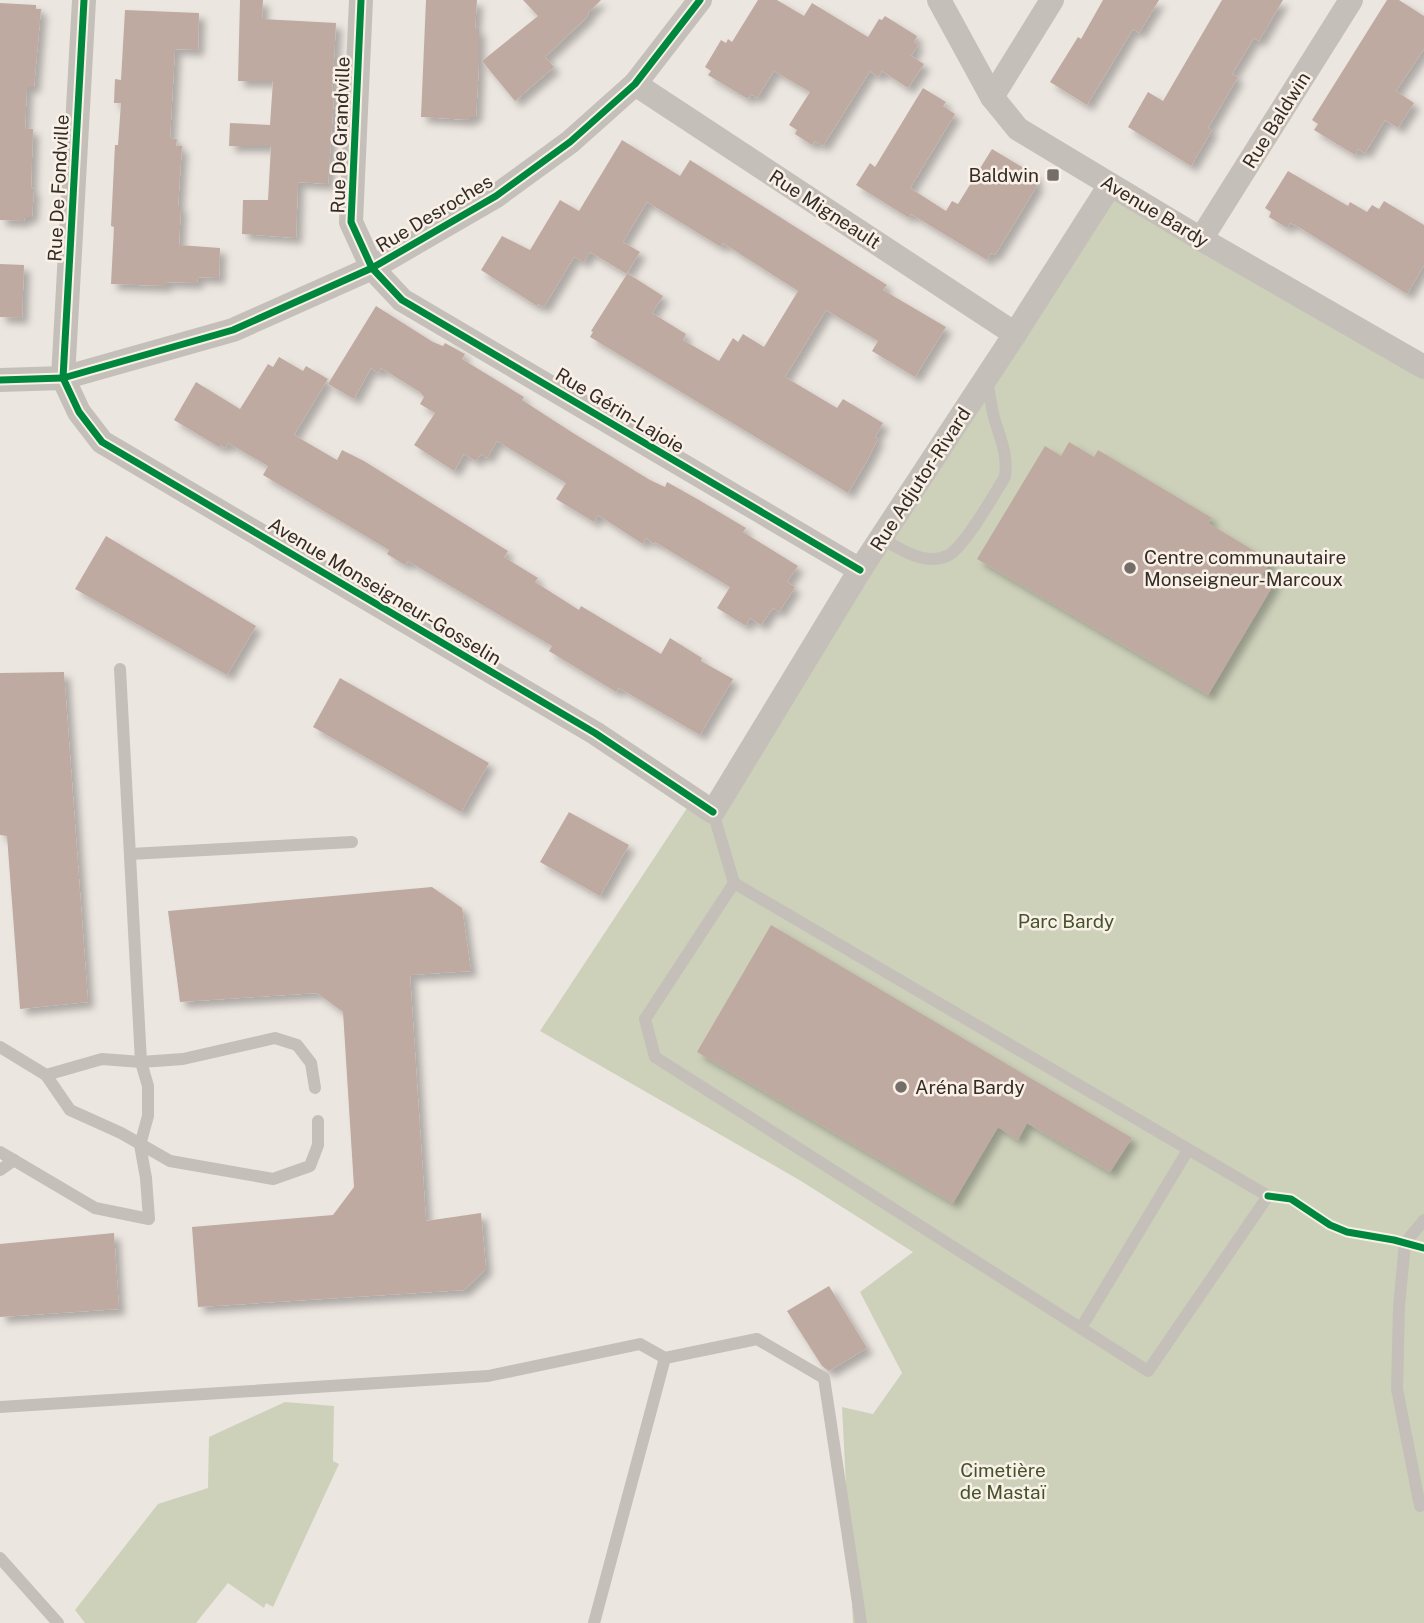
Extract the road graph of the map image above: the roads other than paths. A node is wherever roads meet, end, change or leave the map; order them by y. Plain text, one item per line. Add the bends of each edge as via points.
1 (84, 0) edge
2 (361, 0) edge
3 (700, 0) edge
4 (939, 0) edge
5 (1052, 0) edge
6 (1351, 0) edge
7 (635, 84) junction
8 (992, 97) junction
9 (1110, 185) junction
10 (1201, 239) junction
11 (372, 268) junction
12 (1015, 334) junction
13 (1422, 363) edge
14 (63, 377) junction
15 (986, 378) junction
16 (0, 380) edge
17 (881, 538) junction
18 (860, 570) junction
19 (120, 669) dead end
20 (713, 812) junction
21 (352, 842) dead end
22 (130, 854) junction
23 (734, 883) junction
24 (0, 1047) edge
25 (141, 1062) junction
26 (46, 1075) junction
27 (316, 1088) dead end
28 (318, 1121) dead end
29 (140, 1144) junction
30 (1188, 1150) junction
31 (0, 1152) edge
32 (14, 1160) junction
33 (0, 1170) edge
34 (1424, 1220) edge
35 (1081, 1328) junction
36 (665, 1357) junction
37 (0, 1407) edge
38 (1420, 1506) dead end
39 (0, 1558) edge
40 (58, 1623) edge
41 (594, 1623) edge
42 (862, 1623) edge

1 - 14 street, Rue De Fondville
2 - 11 street, Rue De Grandville via 351,222
3 - 7 street, Rue Desroches
4 - 8 street, Avenue Bardy
5 - 8 street
6 - 10 street, Rue Baldwin
7 - 11 street, Rue Desroches via 570,142 496,196
7 - 12 street, Rue Migneault
8 - 9 street, Avenue Bardy via 1018,129
9 - 10 street, Avenue Bardy
9 - 12 street, Rue Adjutor-Rivard
10 - 13 street, Avenue Bardy
11 - 14 street, Rue Desroches via 233,330
11 - 18 street, Rue Gérin-Lajoie via 402,300
12 - 15 street, Rue Adjutor-Rivard
14 - 16 street, Rue Desroches
14 - 20 street, Avenue Monseigneur-Gosselin via 79,412 102,442 595,733
15 - 17 street, Rue Adjutor-Rivard
15 - 17 lane via 1004,445 1005,477 961,545 948,556 931,559 904,552
17 - 18 street, Rue Adjutor-Rivard
18 - 20 street, Rue Adjutor-Rivard
19 - 22 lane
20 - 23 lane
21 - 22 lane
22 - 25 lane
23 - 30 lane
23 - 35 lane via 645,1019 655,1057
24 - 26 lane
25 - 26 lane via 102,1059
25 - 27 lane via 183,1059 275,1038 297,1045 311,1063
25 - 29 lane via 148,1086 148,1116
26 - 29 lane via 70,1110
28 - 29 lane via 318,1145 310,1166 273,1179 170,1161
29 - 32 lane via 149,1219 95,1208
30 - 35 lane
30 - 35 lane via 1268,1196 1148,1371
31 - 32 lane
32 - 33 lane
34 - 38 lane via 1405,1243 1397,1389
36 - 37 lane via 640,1344 488,1376
36 - 41 lane
36 - 42 lane via 757,1339 824,1378
39 - 40 lane

